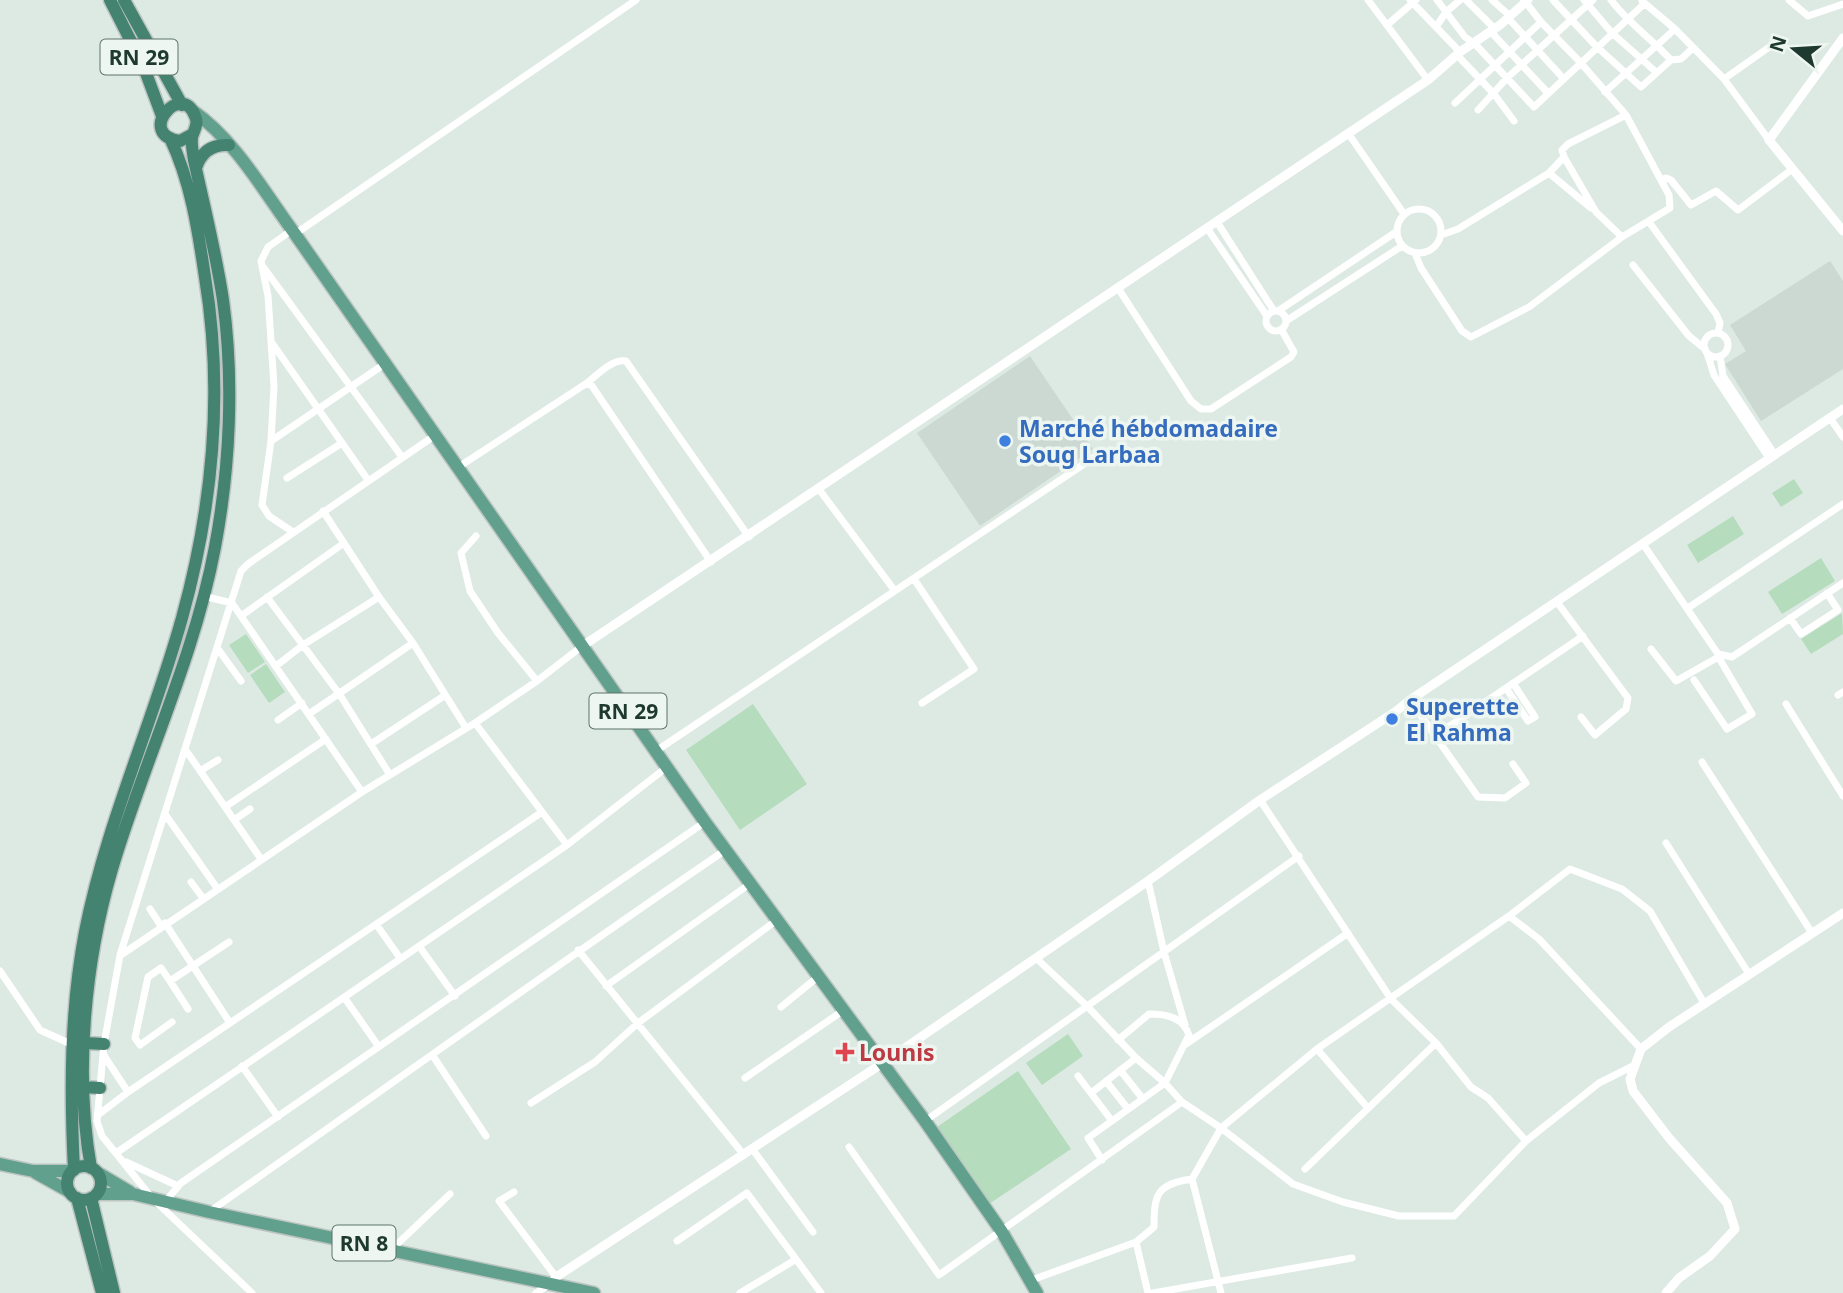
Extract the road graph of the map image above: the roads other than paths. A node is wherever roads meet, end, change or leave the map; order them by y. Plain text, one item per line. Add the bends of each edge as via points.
1 (110, 0) edge
2 (124, 0) edge
3 (636, 0) edge
4 (1368, 0) edge
5 (1437, 0) edge
6 (1460, 0) edge
7 (1466, 0) edge
8 (1492, 0) edge
9 (1553, 0) edge
10 (1611, 0) edge
11 (1789, 0) edge
12 (1413, 1) edge
13 (1526, 1) edge
14 (1588, 2) edge
15 (1643, 2) edge
16 (1843, 4) edge
17 (1446, 12) junction
18 (1509, 17) junction
19 (1570, 19) junction
20 (1625, 19) junction
21 (1541, 22) junction
22 (1387, 25) junction
23 (1436, 27) junction
24 (1675, 29) junction
25 (1493, 31) junction
26 (1612, 33) junction
27 (1555, 35) junction
28 (1526, 36) junction
29 (1842, 42) edge
30 (1775, 43) dead end
31 (1475, 44) junction
32 (1657, 45) junction
33 (1596, 46) junction
34 (1693, 47) junction
35 (1538, 49) junction
36 (1510, 51) junction
37 (1459, 54) junction
38 (1643, 58) junction
39 (1671, 60) junction
40 (1580, 62) junction
41 (1522, 65) junction
42 (1494, 66) junction
43 (1627, 72) junction
44 (1656, 72) junction
45 (1507, 78) junction
46 (1563, 78) junction
47 (1724, 79) junction
48 (1428, 80) junction
49 (1479, 80) junction
50 (1605, 92) junction
51 (1548, 93) junction
52 (1494, 94) junction
53 (1455, 103) dead end
54 (188, 108) junction
55 (1478, 110) dead end
56 (1626, 115) junction
57 (162, 116) junction
58 (1514, 121) dead end
59 (217, 131) junction
60 (194, 132) junction
61 (1348, 133) junction
62 (170, 138) junction
63 (1769, 139) junction
64 (229, 145) junction
65 (1564, 157) junction
66 (195, 168) junction
67 (1791, 170) junction
68 (1549, 173) junction
69 (1661, 180) junction
70 (1596, 212) junction
71 (1404, 214) junction
72 (1217, 222) junction
73 (1649, 222) junction
74 (1208, 228) junction
75 (293, 232) junction
76 (1396, 232) junction
77 (1843, 232) edge
78 (1441, 234) junction
79 (1622, 237) junction
80 (1402, 246) junction
81 (1415, 253) junction
82 (262, 265) junction
83 (1633, 265) dead end
84 (1118, 288) junction
85 (1273, 313) junction
86 (1283, 325) junction
87 (1718, 333) junction
88 (271, 341) junction
89 (1705, 351) junction
90 (1720, 356) junction
91 (386, 363) junction
92 (587, 383) junction
93 (351, 386) junction
94 (318, 409) junction
95 (1843, 409) edge
96 (1830, 418) junction
97 (434, 436) junction
98 (1843, 438) edge
99 (271, 441) junction
100 (342, 443) junction
101 (1096, 456) dead end
102 (1772, 456) junction
103 (402, 457) junction
104 (456, 468) junction
105 (287, 478) dead end
106 (368, 480) junction
107 (818, 488) junction
108 (1843, 504) edge
109 (323, 511) junction
110 (293, 532) junction
111 (476, 536) dead end
112 (749, 537) junction
113 (344, 543) junction
114 (1643, 544) junction
115 (711, 562) junction
116 (915, 579) junction
117 (1843, 583) edge
118 (895, 591) junction
119 (1827, 593) junction
120 (203, 596) junction
121 (267, 597) junction
122 (379, 597) junction
123 (1558, 602) junction
124 (232, 603) junction
125 (1688, 608) junction
126 (241, 615) junction
127 (1790, 618) junction
128 (1583, 636) junction
129 (413, 643) junction
130 (303, 645) junction
131 (581, 647) junction
132 (218, 649) junction
133 (1651, 649) dead end
134 (1721, 656) junction
135 (276, 666) junction
136 (1694, 680) dead end
137 (241, 681) dead end
138 (537, 681) junction
139 (1509, 685) junction
140 (340, 695) junction
141 (444, 696) junction
142 (1409, 699) junction
143 (922, 702) dead end
144 (302, 703) junction
145 (1786, 704) dead end
146 (309, 714) junction
147 (1581, 717) dead end
148 (278, 720) dead end
149 (475, 723) junction
150 (466, 728) junction
151 (1434, 736) junction
152 (326, 739) junction
153 (371, 744) junction
154 (186, 749) junction
155 (656, 751) junction
156 (218, 760) dead end
157 (1702, 762) dead end
158 (1513, 764) dead end
159 (667, 767) junction
160 (200, 771) junction
161 (390, 775) junction
162 (362, 792) junction
163 (1843, 796) edge
164 (1260, 800) junction
165 (225, 807) junction
166 (250, 809) dead end
167 (542, 812) junction
168 (165, 814) junction
169 (234, 820) junction
170 (705, 822) junction
171 (1666, 843) dead end
172 (567, 845) junction
173 (727, 849) junction
174 (1299, 856) junction
175 (261, 859) junction
176 (1148, 881) junction
177 (191, 882) dead end
178 (751, 883) junction
179 (218, 888) junction
180 (202, 898) junction
181 (150, 909) dead end
182 (1843, 914) edge
183 (1509, 916) junction
184 (777, 920) junction
185 (163, 924) junction
186 (376, 924) junction
187 (1348, 933) junction
188 (1812, 933) junction
189 (229, 942) dead end
190 (419, 946) junction
191 (578, 950) junction
192 (1164, 951) junction
193 (120, 955) junction
194 (400, 958) junction
195 (1036, 958) junction
196 (193, 965) junction
197 (0, 971) edge
198 (1749, 974) junction
199 (819, 976) junction
200 (170, 981) junction
201 (606, 986) junction
202 (455, 996) junction
203 (344, 997) junction
204 (1391, 999) junction
205 (1704, 1003) junction
206 (1087, 1006) junction
207 (781, 1007) dead end
208 (188, 1009) dead end
209 (844, 1010) junction
210 (172, 1022) dead end
211 (230, 1023) junction
212 (638, 1023) junction
213 (1185, 1026) junction
214 (1118, 1040) junction
215 (1436, 1043) junction
216 (79, 1044) junction
217 (1186, 1044) junction
218 (379, 1048) junction
219 (103, 1049) junction
220 (1317, 1049) junction
221 (1641, 1049) junction
222 (433, 1055) junction
223 (1136, 1058) junction
224 (883, 1063) junction
225 (1635, 1065) junction
226 (242, 1066) junction
227 (1121, 1070) junction
228 (1078, 1076) dead end
229 (745, 1078) dead end
230 (1106, 1081) junction
231 (1165, 1083) junction
232 (84, 1087) junction
233 (100, 1088) junction
234 (128, 1092) junction
235 (1091, 1093) junction
236 (1143, 1099) junction
237 (1182, 1102) junction
238 (531, 1104) dead end
239 (1368, 1108) junction
240 (1128, 1109) junction
241 (97, 1115) junction
242 (278, 1117) junction
243 (925, 1121) junction
244 (1112, 1121) junction
245 (1221, 1128) junction
246 (486, 1136) dead end
247 (1526, 1141) junction
248 (849, 1147) dead end
249 (748, 1152) junction
250 (119, 1156) junction
251 (1102, 1160) junction
252 (0, 1164) edge
253 (1305, 1169) dead end
254 (73, 1170) junction
255 (95, 1170) junction
256 (33, 1171) junction
257 (1192, 1179) junction
258 (178, 1186) junction
259 (514, 1192) dead end
260 (133, 1194) junction
261 (450, 1194) dead end
262 (74, 1195) junction
263 (94, 1196) junction
264 (152, 1198) junction
265 (165, 1202) junction
266 (209, 1212) junction
267 (813, 1232) dead end
268 (1002, 1232) junction
269 (677, 1241) dead end
270 (1136, 1242) junction
271 (392, 1249) junction
272 (1352, 1258) dead end
273 (795, 1260) junction
274 (553, 1280) junction
275 (1030, 1281) junction
276 (1218, 1282) junction
277 (102, 1293) edge
278 (114, 1293) edge
279 (252, 1293) edge
280 (536, 1293) edge
281 (594, 1293) edge
282 (740, 1293) edge
283 (821, 1293) edge
284 (1037, 1293) edge
285 (1148, 1293) edge
286 (1153, 1293) edge
287 (1221, 1293) edge
288 (1666, 1293) edge

1 - 57 highway, RN 29 via 143,65
2 - 54 highway, RN 29
3 - 75 street
4 - 22 street
5 - 17 street
6 - 17 street
7 - 25 street
8 - 18 street
9 - 19 street
10 - 20 street
11 - 16 street via 1808,16
12 - 22 street
12 - 23 street
13 - 18 street
13 - 21 street
14 - 19 street
14 - 26 street
15 - 20 street
15 - 24 street
17 - 23 street
17 - 31 street
18 - 25 street
18 - 28 street
19 - 27 street
19 - 33 street
20 - 26 street
20 - 32 street
21 - 27 street
21 - 28 street
22 - 48 street
23 - 37 street
24 - 32 street
24 - 34 street
25 - 31 street
25 - 36 street
26 - 33 street
26 - 38 street
27 - 35 street
27 - 40 street
28 - 35 street
28 - 36 street
29 - 63 street
30 - 47 street
31 - 37 street
31 - 42 street
32 - 38 street
32 - 39 street
33 - 40 street
33 - 43 street
34 - 39 street via 1681,59
34 - 47 street
35 - 41 street
35 - 46 street
36 - 41 street
36 - 42 street
37 - 48 street
37 - 49 street
38 - 43 street
38 - 44 street
39 - 44 street
40 - 46 street
40 - 50 street
41 - 45 street
41 - 51 street
42 - 45 street
42 - 49 street
43 - 44 street via 1641,87
43 - 50 street
45 - 51 street via 1534,107
45 - 52 street
46 - 51 street
47 - 63 street
48 - 61 street
49 - 52 street
49 - 53 street
50 - 56 street
52 - 55 street
52 - 58 street
54 - 57 highway via 172,106
54 - 59 main road, RN 29
54 - 60 highway via 197,120
56 - 65 street via 1568,144 1562,150
56 - 69 street
57 - 62 highway via 162,129
59 - 60 main road
59 - 64 main road, RN 29
60 - 62 highway via 180,141
60 - 66 highway
61 - 71 street
61 - 72 street
62 - 216 highway via 192,204 209,300 215,411 210,480 181,620 93,898 79,968
63 - 67 street
64 - 66 highway via 208,150
64 - 75 main road, RN 29
65 - 68 street
65 - 70 street
66 - 120 highway via 223,300 227,355 221,507
67 - 69 street via 1738,209 1716,191 1691,205 1671,180
67 - 77 street
68 - 70 street
68 - 78 street via 1458,229
69 - 73 street via 1671,205
70 - 79 street
71 - 76 street
71 - 78 street via 1417,208 1427,210 1438,220
72 - 74 street
72 - 85 street
73 - 79 street
73 - 87 street via 1716,314
74 - 84 street
74 - 85 street
75 - 82 street via 265,251
75 - 91 main road, RN 29
76 - 80 street
76 - 85 street
78 - 81 street via 1429,250
79 - 81 street via 1529,307 1471,337 1455,320
80 - 81 street
80 - 86 street
82 - 88 street
82 - 93 street
83 - 89 street
84 - 86 street via 1191,401 1207,410 1291,357 1293,348
84 - 107 street
85 - 86 street via 1285,317
85 - 86 street via 1266,320 1269,328 1277,331
87 - 89 street via 1705,338
87 - 90 street via 1728,343
88 - 94 street
88 - 99 street
89 - 90 street
89 - 102 street via 1714,375
90 - 102 street via 1723,376
91 - 93 street
91 - 97 main road, RN 29
92 - 104 street
92 - 112 street via 614,362 629,364
92 - 115 street
93 - 94 street
93 - 103 street
94 - 99 street
94 - 100 street
95 - 96 street
96 - 98 street
96 - 102 street
97 - 103 street
97 - 104 main road, RN 29
99 - 110 street via 262,505 269,516
100 - 105 street
100 - 106 street
101 - 116 street
102 - 114 street
103 - 106 street
104 - 131 main road, RN 29
106 - 109 street
107 - 112 street
107 - 118 street
108 - 125 street
109 - 110 street
109 - 113 street
110 - 124 street via 245,566
111 - 138 street via 461,553 470,591
112 - 115 street
113 - 121 street
113 - 122 street
114 - 123 street
114 - 125 street
115 - 131 street
116 - 118 street
116 - 143 street via 974,668
117 - 119 street
118 - 155 street
119 - 127 street
119 - 127 street via 1838,610 1801,634
120 - 124 street
120 - 216 highway via 180,676 111,871
121 - 126 street
121 - 130 street
122 - 129 street
122 - 130 street
123 - 128 street
123 - 142 street
124 - 126 street
124 - 132 street
125 - 134 street
126 - 135 street
127 - 134 street via 1732,657
128 - 139 street
128 - 147 street via 1628,698 1626,709 1595,735
129 - 140 street
129 - 141 street
130 - 135 street
130 - 140 street
131 - 138 street
131 - 155 main road, RN 29
132 - 137 street
132 - 154 street
133 - 134 street via 1676,681
134 - 136 street via 1752,714 1727,729
135 - 144 street
138 - 149 street
139 - 139 street via 1528,721 1535,717
139 - 151 street
140 - 146 street
140 - 153 street
141 - 150 street
141 - 153 street
142 - 151 street
142 - 164 street
144 - 146 street
144 - 148 street
145 - 163 street
146 - 152 street
149 - 150 street
149 - 167 street
150 - 161 street
151 - 158 street via 1478,797 1506,797 1526,783
152 - 162 street
152 - 165 street
153 - 161 street
154 - 160 street
154 - 168 street
155 - 159 main road, RN 29
156 - 160 street
157 - 188 street
159 - 170 main road, RN 29
159 - 172 street
160 - 165 street
161 - 162 street
162 - 175 street
164 - 174 street
164 - 176 street
165 - 169 street
166 - 169 street
167 - 172 street
167 - 186 street
168 - 179 street
168 - 193 street
169 - 175 street
170 - 173 main road, RN 29
170 - 202 street
171 - 198 street
172 - 190 street
173 - 178 main road, RN 29
173 - 191 street
174 - 187 street
174 - 192 street
175 - 179 street
176 - 192 street
176 - 195 street
177 - 180 street
178 - 184 main road, RN 29
178 - 201 street
179 - 180 street
180 - 185 street
181 - 185 street
182 - 188 street
183 - 204 street
183 - 205 street via 1570,869 1622,889 1650,911
183 - 221 street via 1539,939
184 - 199 main road, RN 29
184 - 212 street
185 - 193 street
185 - 196 street
186 - 194 street
186 - 211 street
187 - 204 street
187 - 217 street
188 - 198 street
189 - 196 street
190 - 194 street
190 - 202 street
191 - 201 street
191 - 222 street
192 - 206 street
192 - 213 street
193 - 219 street
194 - 203 street
195 - 206 street
195 - 224 street
196 - 200 street
196 - 211 street
197 - 216 street via 40,1030
198 - 205 street
199 - 207 street
199 - 209 main road, RN 29
200 - 208 street
200 - 210 street via 161,968 148,977 135,1038 140,1045
201 - 212 street
202 - 218 street
203 - 218 street
203 - 226 street
204 - 215 street
204 - 220 street
205 - 221 street
206 - 214 street
206 - 243 street
209 - 224 main road, RN 29
209 - 229 street
211 - 234 street
212 - 238 street via 595,1062
212 - 249 street
213 - 214 street via 1168,1014 1149,1014
213 - 217 street
214 - 223 street
215 - 239 street
215 - 247 street via 1471,1087 1488,1098
216 - 219 highway
216 - 232 highway
216 - 254 highway
217 - 231 street
218 - 242 street
219 - 233 street
219 - 234 street
220 - 239 street
220 - 245 street
221 - 225 street
222 - 246 street
222 - 266 street
223 - 227 street
223 - 231 street
224 - 243 main road, RN 29
224 - 249 street
225 - 247 street via 1599,1083
225 - 288 street via 1630,1079 1633,1091 1727,1203 1735,1229
226 - 242 street
226 - 250 street
227 - 230 street
227 - 236 street
228 - 235 street
230 - 235 street
230 - 240 street
231 - 236 street
231 - 237 street
232 - 233 highway
232 - 255 highway via 86,1133
233 - 241 street
234 - 241 street
235 - 244 street
236 - 240 street
237 - 245 street
237 - 251 street
239 - 253 street
240 - 244 street
241 - 250 street via 99,1131
242 - 258 street
243 - 268 main road, RN 29
244 - 251 street via 1088,1138
245 - 247 street via 1293,1184 1399,1216 1454,1216
245 - 257 street
248 - 268 street via 939,1275
249 - 267 street
249 - 274 street
250 - 258 street
250 - 264 street
251 - 268 street
252 - 256 main road
254 - 255 highway via 82,1166
254 - 256 main road
254 - 262 highway via 68,1181
255 - 260 main road, RN 8
255 - 263 highway via 101,1183
256 - 262 main road
257 - 270 street via 1171,1182 1158,1192 1154,1227
257 - 276 street
258 - 265 street
259 - 274 street via 499,1201
260 - 263 main road, RN 8
260 - 264 main road, RN 8
261 - 271 street
262 - 263 highway
262 - 277 highway
263 - 278 highway
264 - 265 main road, RN 8
264 - 279 street
265 - 266 main road, RN 8
266 - 271 main road, RN 8
268 - 275 main road, RN 29
269 - 273 street via 747,1193
270 - 275 street
270 - 285 street
271 - 274 main road, RN 8
272 - 276 street
273 - 282 street
273 - 283 street
274 - 280 street
274 - 281 main road, RN 8
275 - 284 main road, RN 29
276 - 286 street
276 - 287 street

